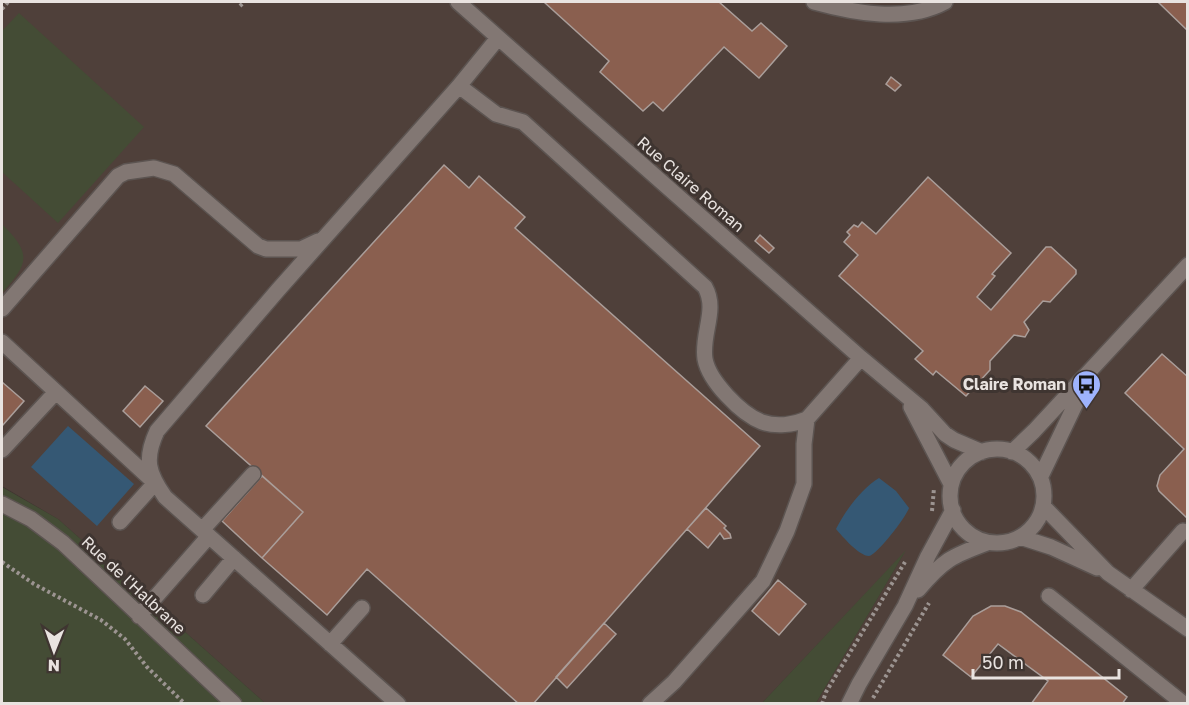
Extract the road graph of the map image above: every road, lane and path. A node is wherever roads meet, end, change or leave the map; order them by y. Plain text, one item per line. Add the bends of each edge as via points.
1 (8, 2) edge
2 (244, 2) edge
3 (458, 2) edge
4 (814, 2) edge
5 (945, 2) edge
6 (240, 6) dead end
7 (2, 9) edge
8 (498, 38) junction
9 (459, 86) junction
10 (324, 238) junction
11 (1188, 264) edge
12 (2, 309) edge
13 (2, 342) edge
14 (861, 358) junction
15 (1092, 369) junction
16 (902, 392) junction
17 (55, 393) junction
18 (807, 419) junction
19 (2, 450) edge
20 (982, 452) junction
21 (1012, 452) junction
22 (253, 474) dead end
23 (1041, 476) junction
24 (155, 483) junction
25 (935, 483) dead end
26 (951, 484) junction
27 (2, 504) edge
28 (1044, 507) junction
29 (953, 510) junction
30 (931, 517) dead end
31 (120, 522) dead end
32 (1183, 531) dead end
33 (206, 533) junction
34 (1020, 537) junction
35 (987, 543) junction
36 (234, 558) junction
37 (906, 559) dead end
38 (2, 562) edge
39 (1108, 573) junction
40 (1131, 590) junction
41 (203, 595) dead end
42 (1049, 596) dead end
43 (930, 602) dead end
44 (905, 606) junction
45 (362, 608) dead end
46 (139, 616) junction
47 (1188, 629) edge
48 (330, 644) junction
49 (185, 704) edge
50 (234, 704) edge
51 (398, 704) edge
52 (650, 704) edge
53 (822, 704) edge
54 (849, 704) edge
55 (870, 704) edge
56 (1184, 704) edge

1 - 7 path
2 - 6 path
3 - 8 street, Rue Claire Roman
4 - 5 street via 847,11 892,14 931,9
8 - 9 street
8 - 14 street, Rue Claire Roman
9 - 10 street
9 - 18 street via 496,114 523,122 705,287 711,305 705,360 714,381 728,396 762,422 787,425
10 - 12 street via 301,249 258,246 174,174 154,168 126,172 118,176
10 - 24 street via 157,431 150,446 149,466
11 - 15 street
13 - 17 street
14 - 16 street, Rue Claire Roman
14 - 18 street
15 - 21 street
15 - 23 street
16 - 20 street, Rue Claire Roman via 945,434
16 - 26 street, Rue Claire Roman
17 - 19 street
17 - 24 street
18 - 52 street via 804,484 763,581
20 - 21 street
20 - 26 street via 964,464
21 - 23 street via 1028,460
22 - 33 street
23 - 28 street
24 - 31 street
24 - 33 street
25 - 30 path
26 - 29 street
27 - 46 street, Rue de l'Halbrane via 45,528
28 - 34 street via 1030,530
28 - 39 street
29 - 35 street via 971,536
29 - 44 street
32 - 40 street
33 - 36 street
33 - 46 street
34 - 35 street
34 - 39 street
35 - 44 street via 945,562
36 - 41 street
36 - 48 street
37 - 53 path
38 - 49 path via 33,584 101,620 125,639
39 - 40 street
40 - 47 street
42 - 56 street
43 - 55 path
44 - 54 street
45 - 48 street
46 - 50 street, Rue de l'Halbrane
48 - 51 street

